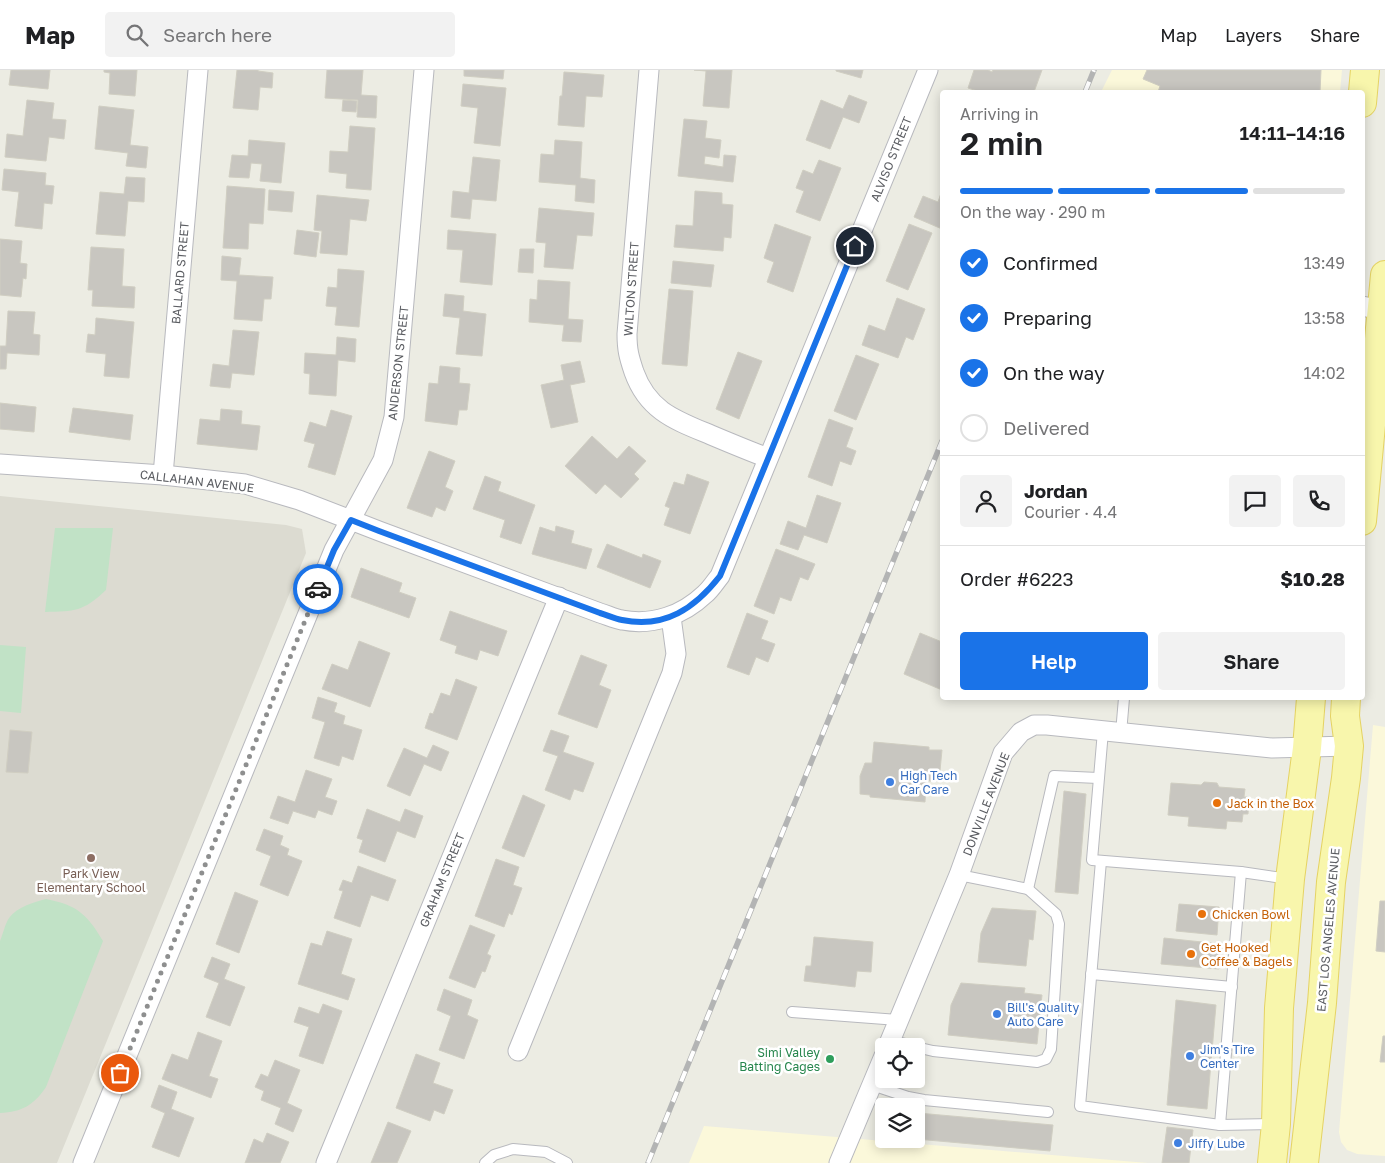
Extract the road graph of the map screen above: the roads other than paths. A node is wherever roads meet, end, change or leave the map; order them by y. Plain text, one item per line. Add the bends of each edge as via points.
1 (198, 70) edge
2 (424, 70) edge
3 (649, 70) edge
4 (928, 70) edge
5 (1365, 70) edge
6 (1363, 90) edge
7 (1385, 274) edge
8 (1376, 309) edge
9 (768, 458) junction
10 (0, 464) edge
11 (162, 475) junction
12 (1365, 476) edge
13 (351, 520) junction
14 (559, 597) junction
15 (671, 617) junction
16 (1123, 700) edge
17 (1311, 700) edge
18 (1346, 700) edge
19 (1112, 732) junction
20 (1349, 746) junction
21 (1306, 748) junction
22 (1098, 778) junction
23 (1101, 861) junction
24 (1242, 872) junction
25 (958, 875) junction
26 (1290, 879) junction
27 (1028, 889) junction
28 (1091, 974) junction
29 (1232, 986) junction
30 (792, 1012) dead end
31 (898, 1020) junction
32 (891, 1038) edge
33 (925, 1049) edge
34 (518, 1051) dead end
35 (875, 1078) edge
36 (872, 1085) junction
37 (1048, 1112) dead end
38 (1276, 1124) junction
39 (1220, 1126) junction
40 (83, 1163) edge
41 (326, 1163) edge
42 (485, 1163) edge
43 (567, 1163) edge
44 (839, 1163) edge
45 (1272, 1163) edge
46 (1304, 1163) edge

1 - 11 street, BALLARD STREET
2 - 13 street, ANDERSON STREET via 394,418 383,460
3 - 9 street, WILTON STREET via 628,353 639,386 664,413
4 - 9 street, ALVISO STREET
5 - 6 main road
7 - 8 main road
8 - 12 main road
9 - 15 street, ALVISO STREET via 720,576 707,593
10 - 11 street, CALLAHAN AVENUE
11 - 13 street, CALLAHAN AVENUE via 244,484
13 - 14 street, CALLAHAN AVENUE
13 - 40 street, ANDERSON STREET via 334,550
14 - 15 street, CALLAHAN AVENUE via 623,620 647,622
14 - 41 street, GRAHAM STREET
15 - 34 street via 676,654 672,673
16 - 19 lane
17 - 21 main road
18 - 20 main road, EAST LOS ANGELES AVENUE
19 - 21 street, DONVILLE AVENUE via 1272,748
19 - 22 lane
19 - 25 street, DONVILLE AVENUE via 1034,725 1021,732 1004,753
20 - 21 street, DONVILLE AVENUE
20 - 46 main road, EAST LOS ANGELES AVENUE via 1331,882 1322,1003
21 - 26 main road
22 - 23 lane via 1092,860
22 - 27 lane via 1054,776
23 - 24 lane
23 - 28 lane
24 - 26 lane
24 - 29 lane
25 - 27 lane
25 - 31 street, DONVILLE AVENUE
26 - 38 main road via 1279,1008
27 - 33 lane via 1056,914 1059,924 1051,1049 1046,1059 1037,1062
28 - 29 lane
28 - 39 lane via 1080,1106
29 - 39 lane
30 - 31 lane
31 - 32 street, DONVILLE AVENUE
35 - 36 street, DONVILLE AVENUE
36 - 37 lane via 924,1100
36 - 44 street, DONVILLE AVENUE
38 - 39 lane
38 - 45 main road
42 - 43 lane via 494,1155 513,1149 546,1152

